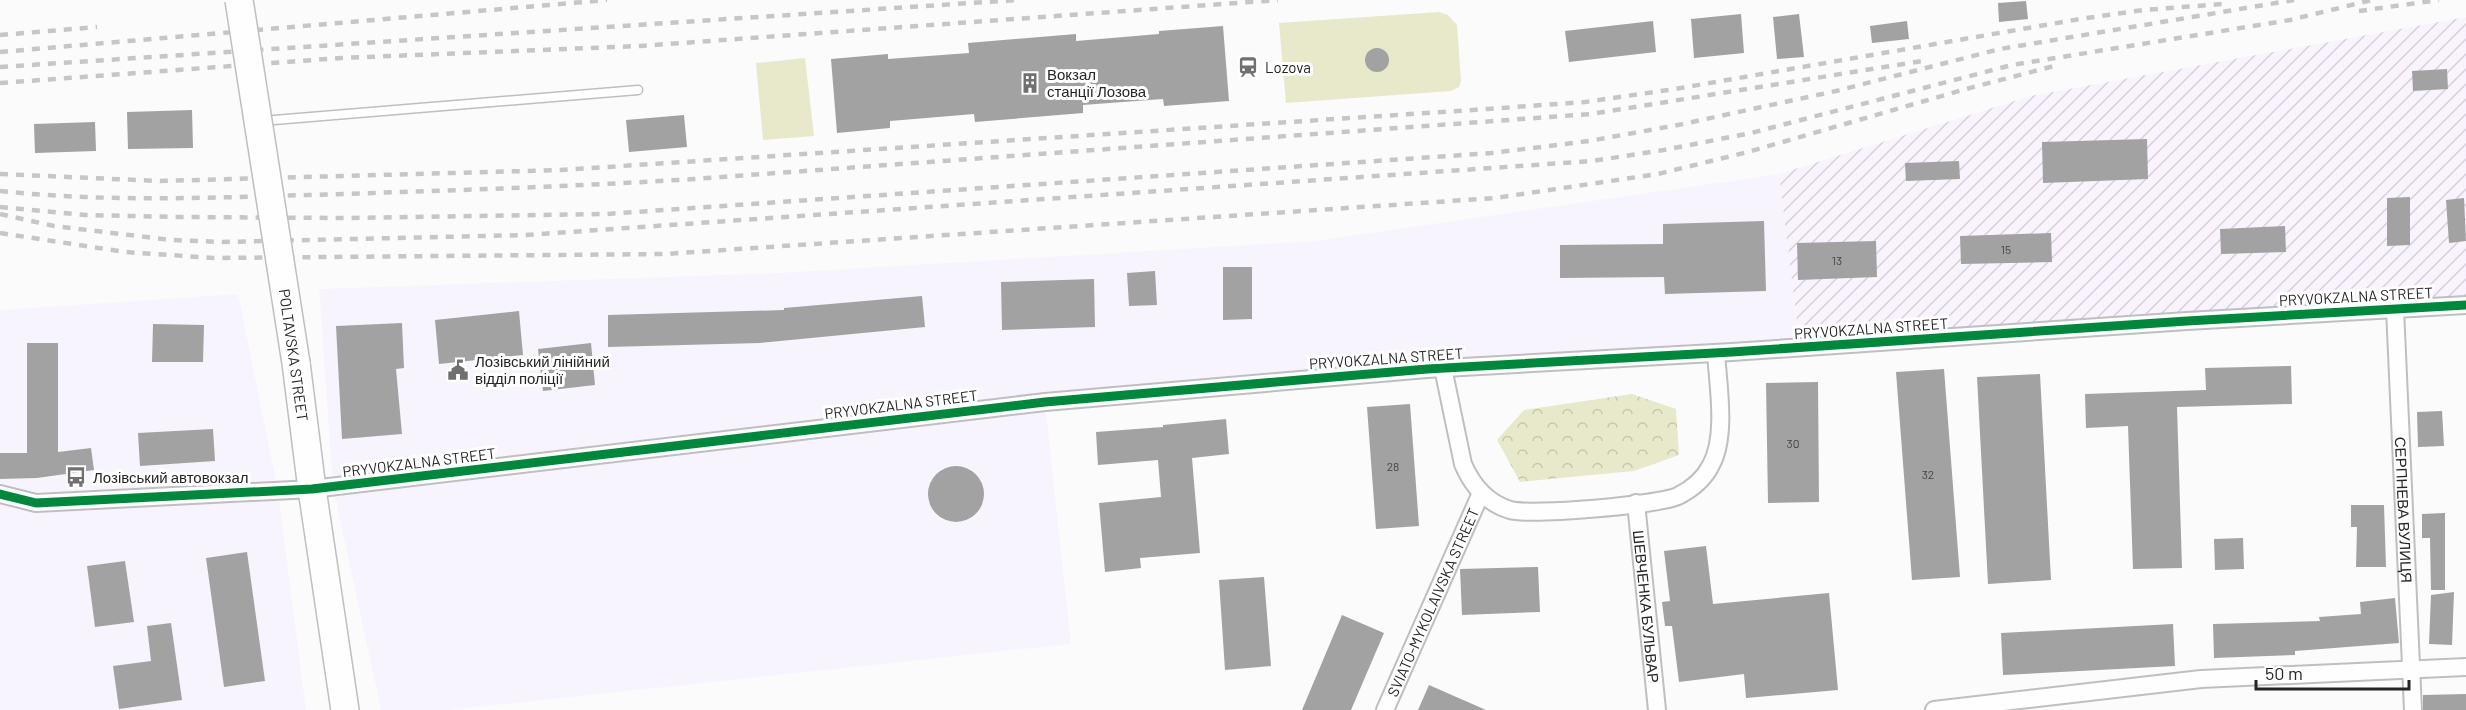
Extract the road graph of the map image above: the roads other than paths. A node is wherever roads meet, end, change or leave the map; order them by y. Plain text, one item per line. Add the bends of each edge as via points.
1 (238, 0) edge
2 (638, 90) dead end
3 (259, 121) junction
4 (2466, 304) edge
5 (2395, 309) junction
6 (1716, 352) junction
7 (1443, 369) junction
8 (312, 489) junction
9 (1481, 493) junction
10 (0, 494) edge
11 (1636, 503) junction
12 (2466, 667) edge
13 (2410, 670) junction
14 (345, 710) edge
15 (1385, 710) edge
16 (1657, 710) edge
17 (1934, 710) edge
18 (2413, 710) edge

1 - 3 main road, POLTAVSKA STREET, bridge
2 - 3 lane
3 - 8 main road, POLTAVSKA STREET, bridge
4 - 5 street, PRYVOKZALNA STREET
5 - 6 street, PRYVOKZALNA STREET
5 - 13 street, СЕРПНЕВА ВУЛИЦЯ
6 - 7 street, PRYVOKZALNA STREET
6 - 11 street via 1720,434 1711,466 1696,484 1677,496
7 - 8 street, PRYVOKZALNA STREET via 1045,402
7 - 9 street via 1463,464
8 - 10 street, PRYVOKZALNA STREET via 36,503
8 - 14 main road, POLTAVSKA STREET
9 - 11 street via 1499,506 1521,512
9 - 15 street, SVIATO-MYKOLAIVSKA STREET
11 - 16 street, ШЕВЧЕНКА БУЛЬВАР
12 - 13 street
13 - 17 street via 2201,679
13 - 18 street, СЕРПНЕВА ВУЛИЦЯ

